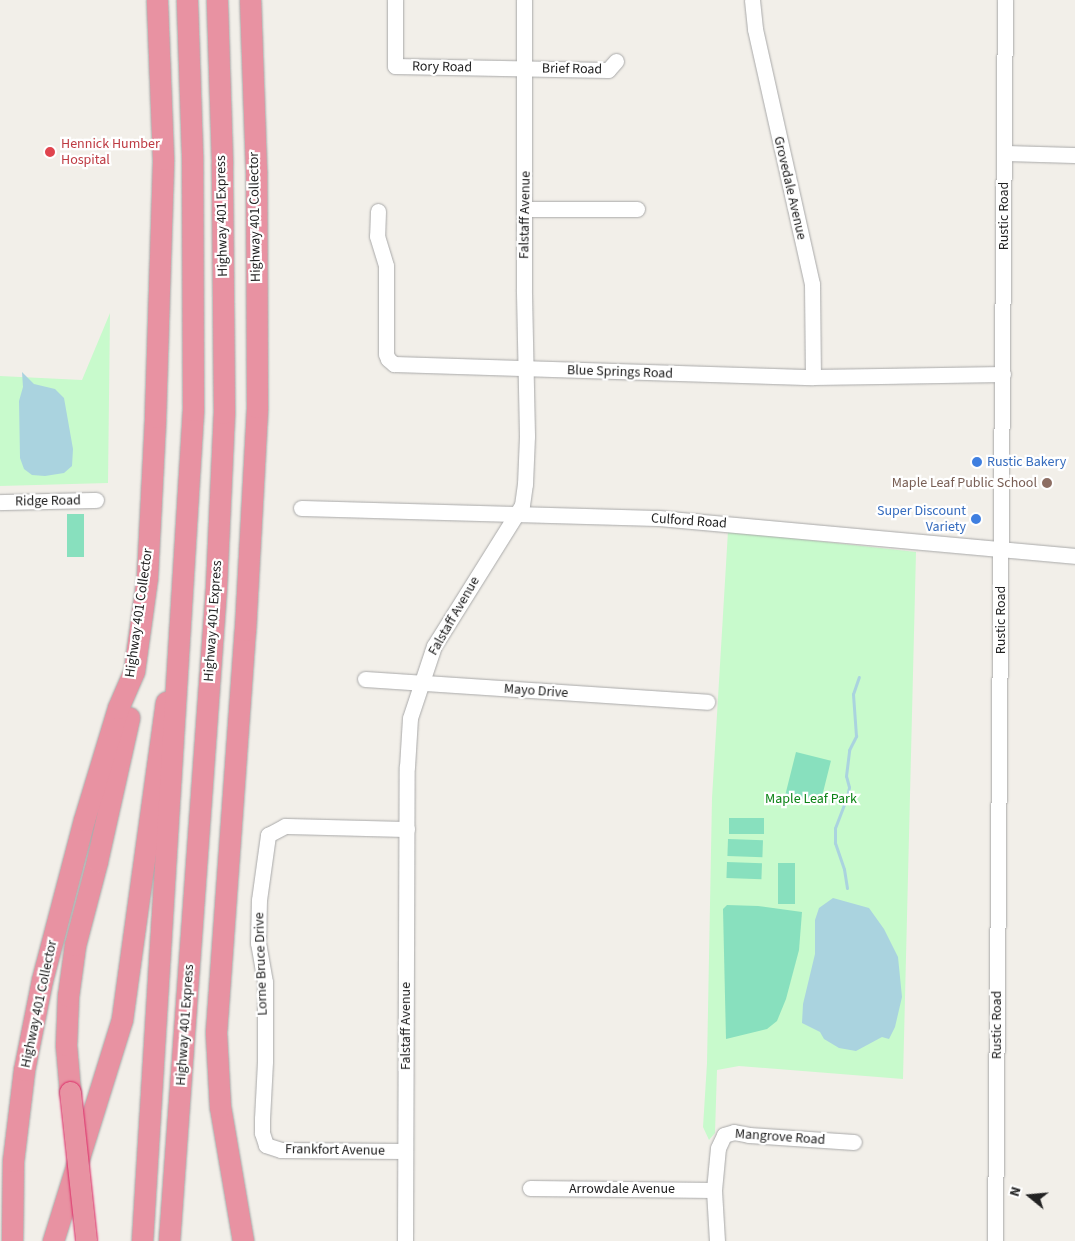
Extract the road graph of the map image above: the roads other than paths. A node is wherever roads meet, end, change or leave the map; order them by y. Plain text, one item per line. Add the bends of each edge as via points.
1 (157, 0) edge
2 (187, 0) edge
3 (217, 0) edge
4 (250, 0) edge
5 (395, 0) edge
6 (524, 0) edge
7 (752, 0) edge
8 (1005, 0) edge
9 (616, 61) dead end
10 (524, 68) junction
11 (1005, 153) junction
12 (1075, 155) edge
13 (526, 209) junction
14 (636, 209) dead end
15 (378, 211) dead end
16 (525, 369) junction
17 (1003, 374) junction
18 (813, 377) junction
19 (96, 500) dead end
20 (0, 502) edge
21 (301, 508) dead end
22 (516, 515) junction
23 (1001, 548) junction
24 (1075, 556) edge
25 (180, 639) junction
26 (365, 680) dead end
27 (131, 683) junction
28 (420, 684) junction
29 (707, 702) dead end
30 (407, 829) junction
31 (220, 1108) junction
32 (854, 1142) dead end
33 (266, 1146) joint
34 (405, 1151) junction
35 (530, 1188) dead end
36 (714, 1190) junction
37 (173, 1192) junction
38 (86, 1240) edge
39 (12, 1241) edge
40 (53, 1241) edge
41 (142, 1241) edge
42 (170, 1241) edge
43 (180, 1241) edge
44 (230, 1241) edge
45 (243, 1241) edge
46 (405, 1241) edge
47 (717, 1241) edge
48 (995, 1241) edge

1 - 27 highway, Highway 401 Collector via 163,159 155,417 147,577
2 - 25 highway, Highway 401 Express via 192,154 193,410
3 - 37 highway, Highway 401 Express via 224,413 216,587
4 - 31 highway, Highway 401 Collector via 256,170 257,407 244,650 216,1032
5 - 10 street, Rory Road via 395,66
6 - 10 street, Falstaff Avenue
7 - 18 street, Grovedale Avenue via 755,29 812,284
8 - 11 street, Rustic Road
9 - 10 street, Brief Road via 608,70
10 - 13 street, Falstaff Avenue
11 - 12 street
11 - 17 street, Rustic Road
13 - 14 street
13 - 16 street, Falstaff Avenue
15 - 16 street, Blue Springs Road via 377,236 386,266 385,340 388,359 394,364 419,366
16 - 18 street, Blue Springs Road
16 - 22 street, Falstaff Avenue via 526,484
17 - 18 street, Blue Springs Road
17 - 23 street, Rustic Road
19 - 20 street, Ridge Road
21 - 22 street, Culford Road
22 - 23 street, Culford Road via 658,518
22 - 28 street, Falstaff Avenue via 434,646
23 - 24 street, Culford Road
23 - 48 street, Rustic Road
25 - 40 highway via 161,722 122,1020
25 - 41 highway, Highway 401 Express
26 - 28 street, Mayo Drive
27 - 38 highway, bridge via 130,712 75,946 68,996 66,1045
27 - 39 highway, Highway 401 Collector via 118,708 87,811 42,980 24,1070 13,1161
28 - 29 street, Mayo Drive
28 - 30 street, Falstaff Avenue via 410,718
30 - 33 street, Lorne Bruce Drive via 285,826 268,836 259,900 258,943 265,982 266,1061 262,1133
30 - 34 street, Falstaff Avenue
31 - 44 highway
31 - 45 highway, Highway 401 Collector
32 - 36 street, Mangrove Road via 734,1132 724,1135 718,1148
33 - 34 street, Frankfort Avenue via 281,1150
34 - 46 street, Falstaff Avenue
35 - 36 street, Arrowdale Avenue
36 - 47 street, Mangrove Road
37 - 42 highway, Highway 401 Express
37 - 43 highway

